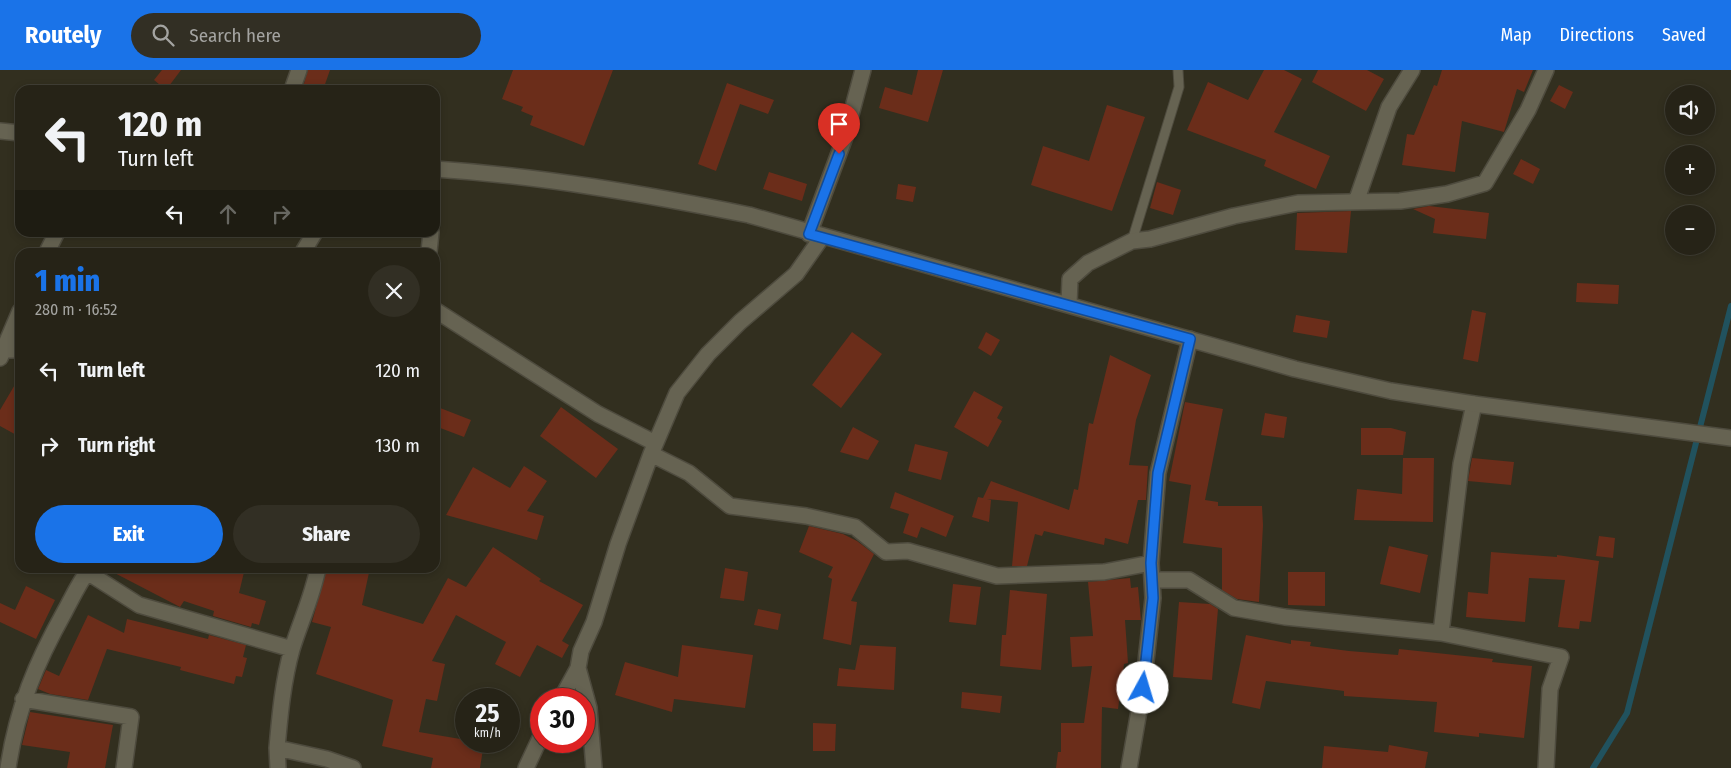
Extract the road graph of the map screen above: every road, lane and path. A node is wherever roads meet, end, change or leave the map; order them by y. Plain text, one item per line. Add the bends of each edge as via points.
1 (299, 70) edge
2 (863, 70) edge
3 (1178, 70) edge
4 (1412, 70) edge
5 (1546, 70) edge
6 (294, 85) edge
7 (0, 131) edge
8 (15, 132) edge
9 (440, 169) edge
10 (1356, 202) junction
11 (816, 235) junction
12 (312, 237) edge
13 (1132, 241) junction
14 (305, 248) edge
15 (1069, 304) junction
16 (440, 313) edge
17 (15, 328) edge
18 (1190, 339) junction
19 (8, 353) edge
20 (1474, 404) junction
21 (1731, 438) edge
22 (653, 448) junction
23 (1151, 563) junction
24 (86, 573) edge
25 (92, 573) edge
26 (317, 573) edge
27 (1153, 580) junction
28 (1441, 633) junction
29 (292, 649) junction
30 (578, 668) junction
31 (567, 688) edge
32 (23, 699) junction
33 (277, 748) junction
34 (533, 753) edge
35 (8, 768) edge
36 (124, 768) edge
37 (278, 768) edge
38 (353, 768) edge
39 (526, 768) edge
40 (594, 768) edge
41 (1129, 768) edge
42 (1546, 768) edge

1 - 6 street
2 - 11 street
3 - 13 lane via 1179,87
4 - 10 street via 1389,107
5 - 10 street via 1528,110 1485,183 1448,194 1410,200
7 - 8 street
9 - 11 street via 506,174 666,198
10 - 13 street via 1298,203
11 - 15 street
11 - 22 street via 796,274 740,322 689,377 678,393
12 - 14 street
13 - 15 street via 1088,263 1070,279
15 - 18 street
16 - 22 street
17 - 19 street
18 - 20 street via 1295,369 1391,391
18 - 23 street via 1158,473
20 - 21 street
20 - 28 street via 1461,464
22 - 23 street via 730,506 855,526 886,552 908,551 997,576 1104,572
22 - 30 street via 594,622 581,651
23 - 27 street
24 - 32 street
25 - 29 street via 139,605
26 - 29 street
27 - 28 street via 1189,580 1234,608 1285,617
27 - 41 street via 1143,688
28 - 42 street via 1561,657 1550,689
29 - 33 street via 281,702
30 - 31 street
30 - 40 street via 589,708
32 - 35 street via 13,731
32 - 36 street via 131,717
33 - 37 street
33 - 38 street
34 - 39 street

